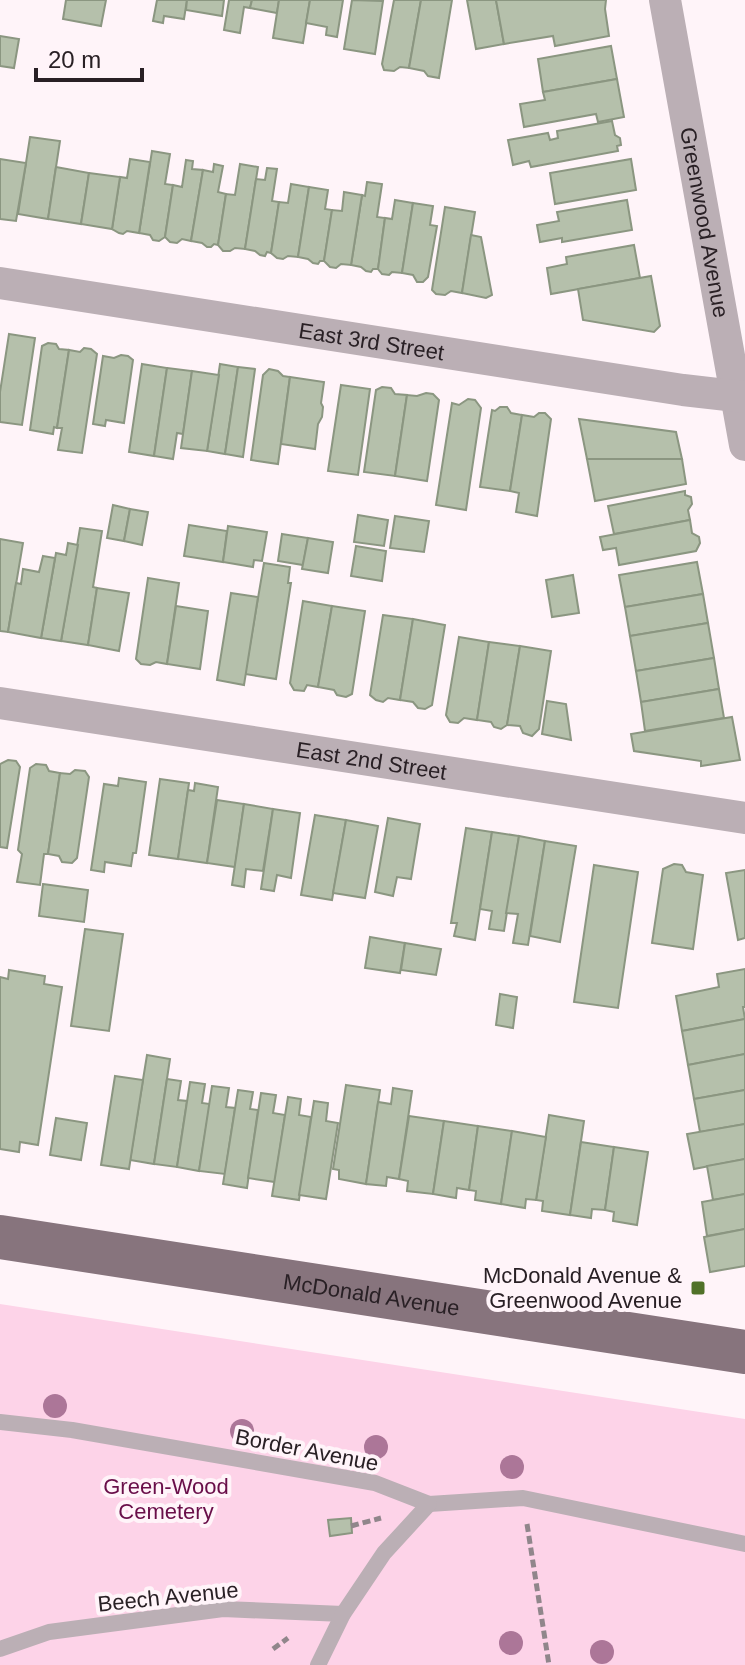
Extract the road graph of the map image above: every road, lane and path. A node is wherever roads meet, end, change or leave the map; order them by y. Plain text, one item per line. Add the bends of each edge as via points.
1 (665, 0) edge
2 (0, 283) edge
3 (740, 397) edge
4 (745, 445) edge
5 (0, 703) edge
6 (745, 818) edge
7 (0, 1237) edge
8 (745, 1352) edge
9 (0, 1422) edge
10 (523, 1498) junction
11 (429, 1504) junction
12 (745, 1544) edge
13 (343, 1614) junction
14 (0, 1649) edge
15 (318, 1665) edge
16 (549, 1665) edge

1 - 3 street, Greenwood Avenue
2 - 3 street, East 3rd Street
3 - 4 street, Greenwood Avenue
5 - 6 street, East 2nd Street
7 - 8 main road, McDonald Avenue
9 - 11 lane, Border Avenue via 375,1483
10 - 11 lane, Border Avenue
10 - 12 lane, Border Avenue
10 - 16 path
11 - 13 lane via 384,1553
13 - 14 lane, Beech Avenue via 223,1609 49,1632
13 - 15 lane

